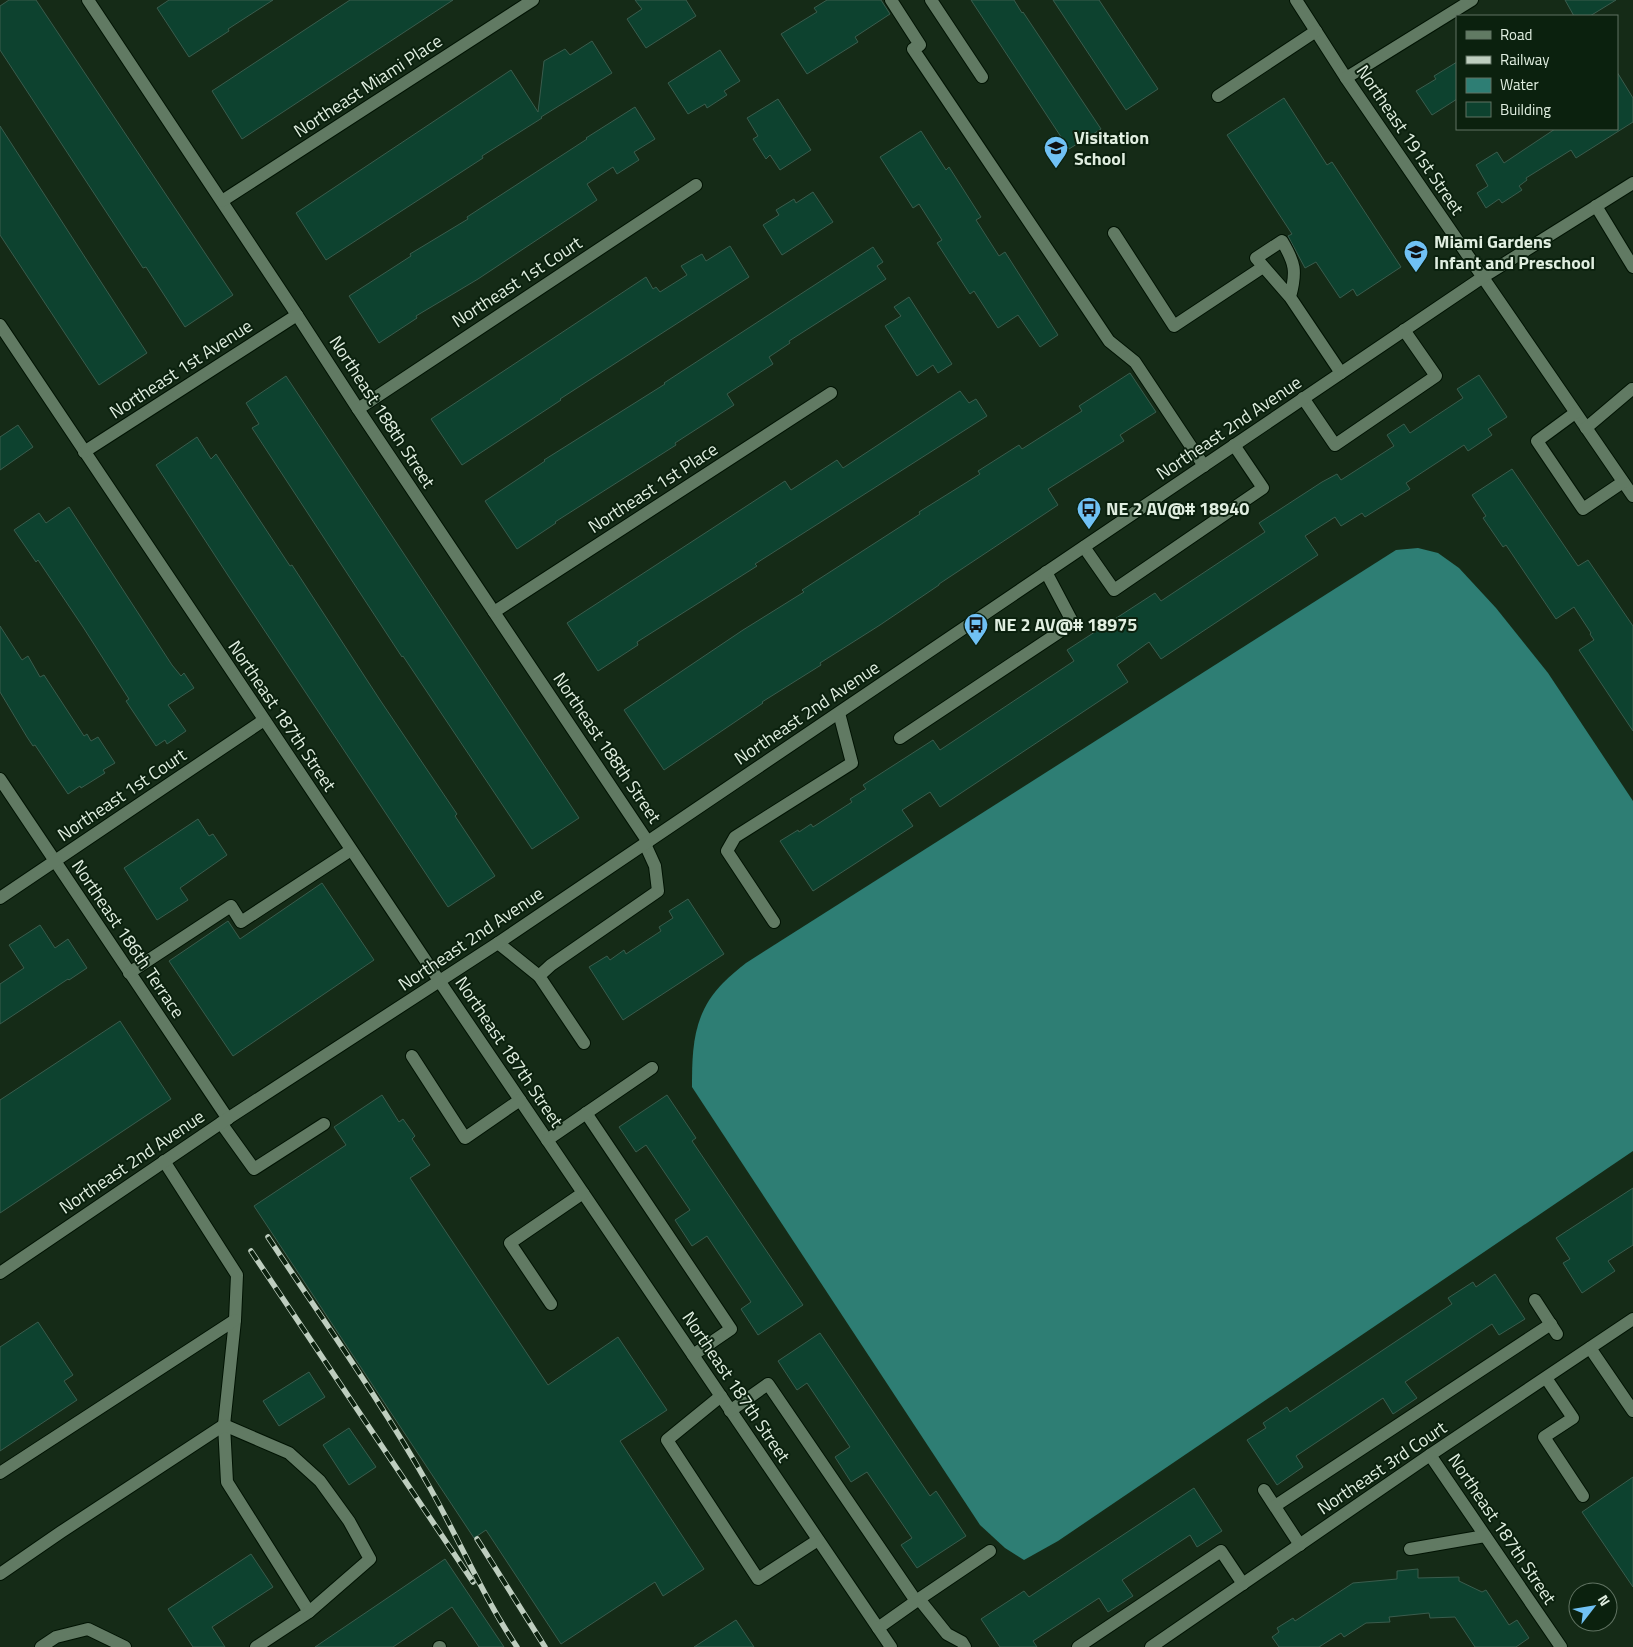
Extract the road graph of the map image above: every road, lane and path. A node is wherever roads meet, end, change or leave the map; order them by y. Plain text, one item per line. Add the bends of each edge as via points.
1 (88, 0) edge
2 (534, 0) edge
3 (891, 0) edge
4 (931, 0) edge
5 (1296, 0) edge
6 (1472, 0) edge
7 (1316, 31) junction
8 (982, 77) dead end
9 (1346, 78) junction
10 (1218, 96) dead end
11 (1633, 183) edge
12 (696, 185) dead end
13 (222, 201) junction
14 (1596, 206) junction
15 (1114, 233) dead end
16 (1263, 266) junction
17 (1633, 266) edge
18 (1483, 277) junction
19 (1290, 297) junction
20 (297, 315) junction
21 (0, 325) edge
22 (1404, 330) junction
23 (1341, 373) junction
24 (1633, 390) edge
25 (831, 393) dead end
26 (1303, 398) junction
27 (358, 409) junction
28 (1575, 413) junction
29 (1586, 428) junction
30 (1234, 446) junction
31 (84, 452) junction
32 (1204, 466) junction
33 (1623, 482) junction
34 (1633, 496) edge
35 (1084, 547) junction
36 (1046, 572) junction
37 (494, 612) junction
38 (839, 713) junction
39 (264, 720) junction
40 (900, 738) dead end
41 (0, 779) edge
42 (647, 843) junction
43 (351, 850) junction
44 (54, 862) junction
45 (0, 898) edge
46 (774, 922) dead end
47 (498, 943) junction
48 (129, 973) junction
49 (539, 976) junction
50 (440, 982) junction
51 (584, 1043) dead end
52 (412, 1056) dead end
53 (652, 1068) dead end
54 (520, 1100) junction
55 (586, 1113) junction
56 (224, 1121) junction
57 (324, 1124) dead end
58 (547, 1140) junction
59 (164, 1162) junction
60 (583, 1193) junction
61 (0, 1273) edge
62 (1535, 1300) dead end
63 (551, 1304) dead end
64 (1633, 1319) edge
65 (235, 1320) junction
66 (1590, 1348) junction
67 (693, 1355) junction
68 (1546, 1378) junction
69 (721, 1396) junction
70 (730, 1410) junction
71 (1633, 1411) edge
72 (224, 1425) junction
73 (1430, 1455) junction
74 (0, 1473) edge
75 (1264, 1490) dead end
76 (1583, 1496) dead end
77 (1276, 1506) junction
78 (1485, 1536) junction
79 (818, 1540) junction
80 (1300, 1545) junction
81 (1410, 1549) dead end
82 (990, 1551) dead end
83 (0, 1574) edge
84 (1243, 1584) junction
85 (918, 1600) junction
86 (309, 1612) junction
87 (878, 1628) junction
88 (125, 1646) edge
89 (41, 1647) edge
90 (256, 1647) edge
91 (891, 1647) edge
92 (965, 1647) edge
93 (1078, 1647) edge
94 (1151, 1647) edge
95 (1561, 1647) edge

1 - 13 street, Northeast 188th Street
2 - 13 street, Northeast Miami Place
3 - 32 street via 920,45 913,49 1109,341 1135,362
4 - 8 street
5 - 7 street, Northeast 191st Street
6 - 9 street
7 - 9 street, Northeast 191st Street
7 - 10 street
9 - 18 street, Northeast 191st Street
11 - 14 street, Northeast 2nd Avenue
12 - 27 street, Northeast 1st Court
13 - 20 street, Northeast 188th Street
14 - 17 street
14 - 18 street, Northeast 2nd Avenue
15 - 16 street via 1174,326
16 - 19 street
16 - 19 street via 1256,258 1282,241 1292,259 1295,279
18 - 22 street, Northeast 2nd Avenue
18 - 28 street, Northeast 191st Street
19 - 23 street
20 - 27 street, Northeast 188th Street
20 - 31 street, Northeast 1st Avenue
21 - 31 street, Northeast 187th Street
22 - 23 street, Northeast 2nd Avenue
22 - 26 street via 1436,376 1335,445
23 - 26 street, Northeast 2nd Avenue
24 - 29 street
25 - 37 street, Northeast 1st Place
26 - 30 street, Northeast 2nd Avenue
27 - 37 street, Northeast 188th Street
28 - 29 street, Northeast 191st Street
28 - 33 street via 1537,440 1584,509
29 - 33 street, Northeast 191st Street
30 - 32 street, Northeast 2nd Avenue
30 - 35 street via 1263,488 1114,590
31 - 39 street, Northeast 187th Street
32 - 35 street, Northeast 2nd Avenue
33 - 34 street, Northeast 191st Street
35 - 36 street, Northeast 2nd Avenue
36 - 38 street, Northeast 2nd Avenue
36 - 40 street via 1073,623
37 - 42 street, Northeast 188th Street
38 - 42 street, Northeast 2nd Avenue
38 - 46 street via 852,763 734,837 727,851
39 - 43 street, Northeast 187th Street
39 - 44 street, Northeast 1st Court
41 - 44 street, Northeast 186th Terrace
42 - 47 street, Northeast 2nd Avenue
42 - 49 street, Northeast 188th Street via 655,866 658,891
43 - 48 street via 241,922 231,906
43 - 50 street, Northeast 187th Street
44 - 45 street, Northeast 1st Court
44 - 48 street, Northeast 186th Terrace
47 - 49 street
47 - 50 street, Northeast 2nd Avenue
48 - 56 street, Northeast 186th Terrace
49 - 51 street
50 - 54 street, Northeast 187th Street
50 - 56 street, Northeast 2nd Avenue
52 - 54 street via 465,1138
53 - 55 street
54 - 58 street, Northeast 187th Street
55 - 58 street
55 - 67 street via 731,1329
56 - 57 street, Northeast 186th Terrace via 254,1170
56 - 59 street, Northeast 2nd Avenue
58 - 60 street, Northeast 187th Street
59 - 61 street, Northeast 2nd Avenue
59 - 65 street via 237,1275
60 - 63 street via 510,1243
60 - 67 street, Northeast 187th Street
62 - 77 street via 1554,1329
64 - 66 street, Northeast 3rd Court
65 - 72 street
65 - 74 street
66 - 68 street, Northeast 3rd Court
66 - 71 street
67 - 69 street, Northeast 187th Street
68 - 73 street, Northeast 3rd Court
68 - 76 street via 1573,1418 1544,1437
69 - 70 street, Northeast 187th Street
69 - 79 street via 667,1440 758,1579
70 - 79 street, Northeast 187th Street
70 - 85 street via 768,1384
72 - 83 street
72 - 86 street via 227,1482
72 - 86 street via 289,1453 320,1480 370,1558
73 - 78 street, Northeast 187th Street
73 - 80 street, Northeast 3rd Court
75 - 77 street
77 - 80 street
78 - 81 street
78 - 95 street, Northeast 187th Street
79 - 87 street, Northeast 187th Street
80 - 84 street, Northeast 3rd Court
82 - 85 street
84 - 93 street via 1221,1551
84 - 94 street, Northeast 3rd Court
85 - 87 street
85 - 92 street via 947,1634
86 - 90 street
87 - 91 street, Northeast 187th Street
88 - 89 street via 88,1629 56,1637

